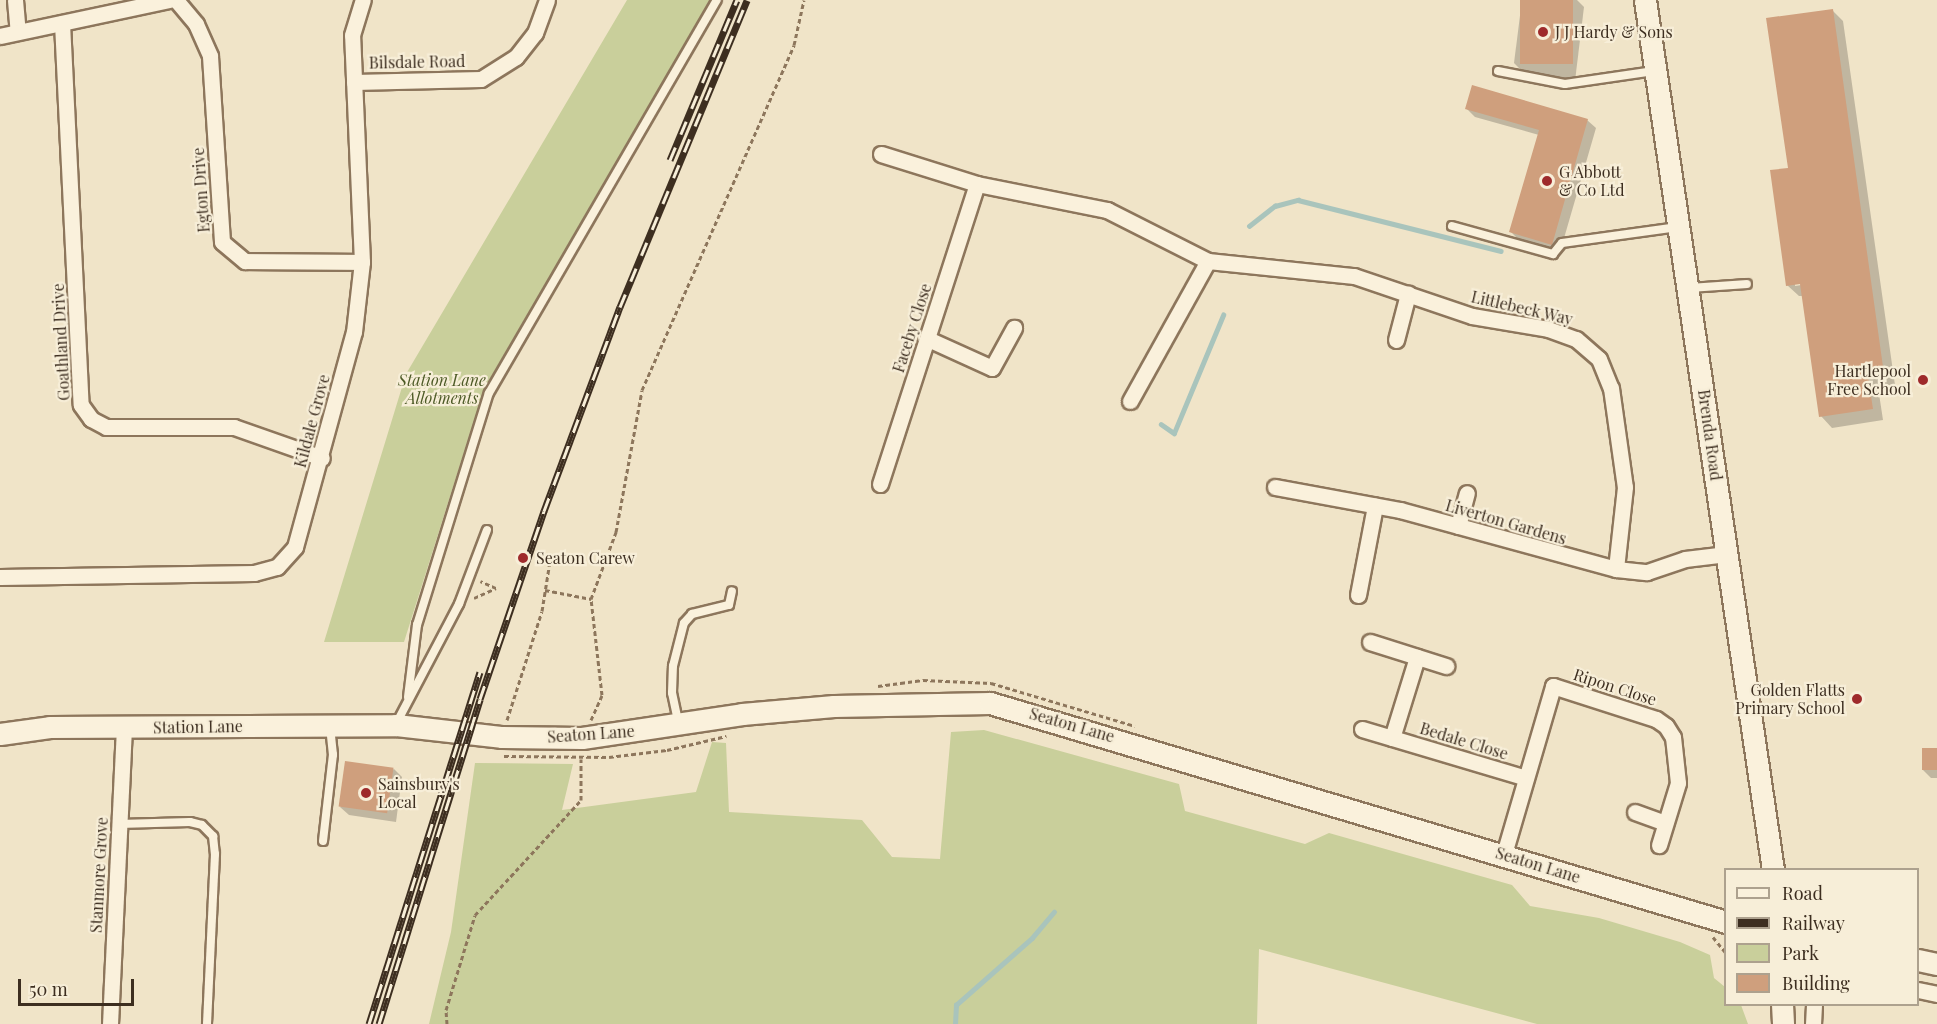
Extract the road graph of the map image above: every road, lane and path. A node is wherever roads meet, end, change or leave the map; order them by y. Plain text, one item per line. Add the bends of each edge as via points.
1 (15, 0) edge
2 (169, 0) edge
3 (176, 0) edge
4 (363, 0) edge
5 (547, 0) edge
6 (717, 0) edge
7 (804, 0) edge
8 (1645, 0) edge
9 (62, 23) junction
10 (18, 32) junction
11 (0, 36) edge
12 (1498, 70) dead end
13 (1656, 71) junction
14 (354, 82) junction
15 (881, 154) dead end
16 (977, 184) junction
17 (1452, 226) dead end
18 (1679, 227) junction
19 (1208, 261) junction
20 (362, 262) junction
21 (1747, 284) dead end
22 (1688, 288) junction
23 (1408, 294) junction
24 (1014, 328) dead end
25 (928, 339) junction
26 (1396, 340) dead end
27 (1130, 401) dead end
28 (322, 458) junction
29 (880, 484) dead end
30 (1275, 487) dead end
31 (1467, 493) dead end
32 (1375, 506) junction
33 (1458, 526) junction
34 (487, 530) dead end
35 (540, 554) dead end
36 (1726, 554) junction
37 (1616, 570) junction
38 (470, 576) junction
39 (0, 577) edge
40 (545, 590) junction
41 (732, 591) dead end
42 (1358, 595) dead end
43 (591, 599) junction
44 (459, 604) junction
45 (1370, 642) dead end
46 (1417, 657) junction
47 (1446, 666) dead end
48 (408, 697) junction
49 (330, 725) junction
50 (396, 725) junction
51 (679, 725) junction
52 (588, 726) dead end
53 (124, 727) junction
54 (505, 727) dead end
55 (1362, 729) dead end
56 (0, 734) edge
57 (1392, 738) junction
58 (581, 759) dead end
59 (1526, 778) junction
60 (1635, 812) dead end
61 (1665, 823) junction
62 (119, 824) junction
63 (323, 841) dead end
64 (1659, 845) dead end
65 (1504, 854) junction
66 (1773, 868) edge
67 (1724, 922) edge
68 (1919, 960) edge
69 (1937, 964) edge
70 (1919, 990) edge
71 (1937, 994) edge
72 (1782, 1006) edge
73 (1814, 1006) edge
74 (110, 1024) edge
75 (207, 1024) edge
76 (447, 1024) edge
77 (1783, 1024) edge
78 (1813, 1024) edge

1 - 10 street
2 - 9 street
3 - 20 street, Egton Drive via 196,24 210,56 222,242 245,261
4 - 14 street, Kildale Grove via 352,35
5 - 14 street, Bilsdale Road via 535,33 516,57 481,79
6 - 48 lane via 489,393 417,625
7 - 43 path via 794,45 642,390 616,532
8 - 13 main road, Brenda Road
9 - 10 street
9 - 28 street, Goathland Drive via 81,405 91,419 106,427 234,427
10 - 11 street
12 - 13 lane via 1565,84
13 - 18 main road, Brenda Road
14 - 20 street, Kildale Grove
15 - 16 street
16 - 19 street via 1107,210
16 - 25 street, Faceby Close
17 - 18 lane via 1553,254 1562,243
18 - 22 main road, Brenda Road
19 - 23 street, Littlebeck Way via 1329,271
19 - 27 street
20 - 28 street, Kildale Grove via 354,332
21 - 22 lane
22 - 36 main road, Brenda Road
23 - 26 street
23 - 37 street, Littlebeck Way via 1472,316 1562,333 1588,347 1599,359 1611,388 1625,487
24 - 25 street via 992,368
25 - 29 street, Faceby Close
28 - 39 street, Kildale Grove via 295,547 277,567 254,573
30 - 32 street, Liverton Gardens
31 - 33 street
32 - 33 street, Liverton Gardens
32 - 42 street
33 - 37 street, Liverton Gardens
34 - 38 lane
35 - 40 path via 551,555
36 - 37 street, Liverton Gardens via 1685,559 1647,572
36 - 66 main road, Brenda Road
38 - 44 lane
38 - 44 path via 496,588
40 - 43 path
40 - 54 path
41 - 51 lane via 729,605 692,614 684,623 673,666 672,693
43 - 52 path via 602,695
44 - 48 lane
45 - 46 street
46 - 47 street
46 - 57 street, Bedale Close
48 - 50 lane
49 - 50 main road, Station Lane
49 - 53 main road, Station Lane
49 - 63 lane via 333,755
50 - 51 main road, Seaton Lane via 502,737 582,738
51 - 65 main road, Seaton Lane via 834,706 990,703
53 - 56 main road, Station Lane via 50,727
53 - 62 street, Stanmore Grove
55 - 57 street, Bedale Close
57 - 59 street, Bedale Close
58 - 76 path via 581,800 475,915 446,1010
59 - 61 street, Ripon Close via 1553,686 1656,719 1673,737 1678,773
59 - 65 street, Ripon Close
60 - 61 street
61 - 64 street, Ripon Close
62 - 74 street, Stanmore Grove
62 - 75 lane via 190,822 202,825 213,836
65 - 67 main road, Seaton Lane
68 - 69 main road
70 - 71 street
72 - 77 main road
73 - 78 street

